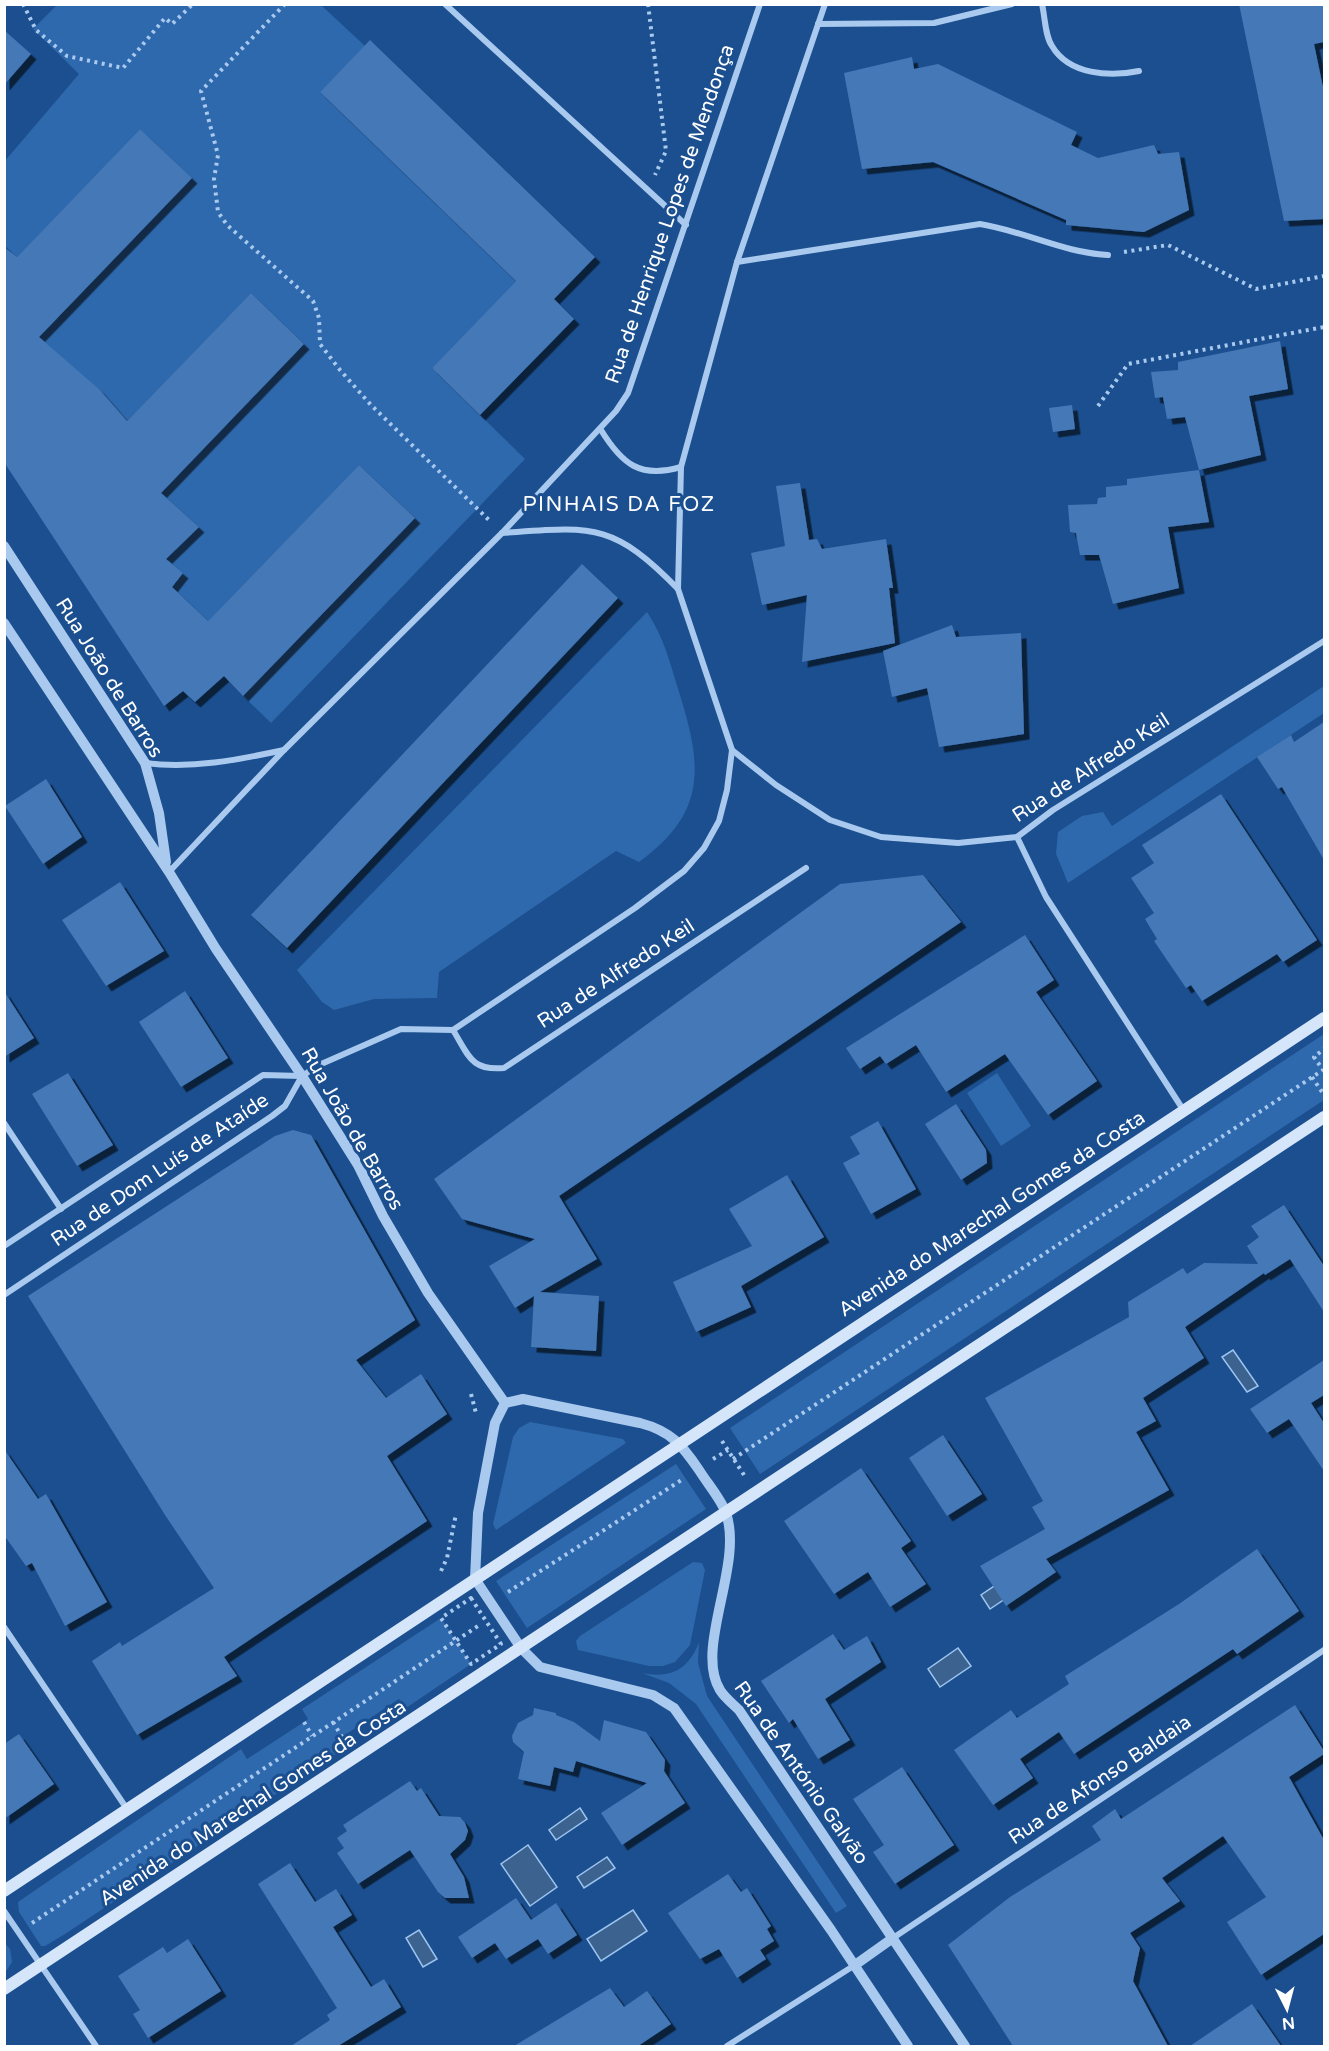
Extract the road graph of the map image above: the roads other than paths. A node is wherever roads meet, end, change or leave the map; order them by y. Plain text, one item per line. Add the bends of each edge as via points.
1 (445, 4) edge
2 (760, 4) edge
3 (825, 4) edge
4 (1012, 4) edge
5 (1042, 4) edge
6 (818, 24) junction
7 (1139, 71) dead end
8 (686, 225) junction
9 (1108, 255) road end
10 (738, 262) junction
11 (601, 430) junction
12 (681, 467) junction
13 (502, 533) junction
14 (4, 546) edge
15 (678, 589) junction
16 (4, 623) edge
17 (1324, 641) edge
18 (284, 750) junction
19 (732, 750) junction
20 (145, 763) junction
21 (1017, 837) junction
22 (806, 868) dead end
23 (169, 872) junction
24 (1324, 1018) edge
25 (453, 1030) junction
26 (302, 1076) junction
27 (1184, 1111) junction
28 (1324, 1117) edge
29 (4, 1123) edge
30 (61, 1209) junction
31 (4, 1246) edge
32 (4, 1295) edge
33 (505, 1403) junction
34 (681, 1443) junction
35 (726, 1513) junction
36 (475, 1579) junction
37 (4, 1627) edge
38 (521, 1648) junction
39 (1324, 1650) edge
40 (128, 1809) junction
41 (4, 1891) edge
42 (4, 1911) edge
43 (893, 1938) junction
44 (41, 1964) junction
45 (855, 1965) junction
46 (4, 1989) edge
47 (96, 2046) edge
48 (727, 2046) edge
49 (908, 2046) edge
50 (965, 2046) edge

1 - 8 street
2 - 8 street, Rua de Henrique Lopes de Mendonça
3 - 6 street
4 - 6 street via 934,23
5 - 7 street via 1051,46 1064,59 1100,74
6 - 10 street
8 - 11 street, Rua de Henrique Lopes de Mendonça via 628,393
9 - 10 street via 1083,254 980,224
10 - 12 street
11 - 12 street via 616,453 639,469 665,472
11 - 13 street, Rua de Henrique Lopes de Mendonça
12 - 15 street
13 - 15 street via 572,530 612,536 650,560
13 - 18 street, Rua de Henrique Lopes de Mendonça
14 - 20 street, Rua João de Barros
15 - 19 street
16 - 23 street, Rua João de Barros
17 - 21 street, Rua de Alfredo Keil via 1053,810
18 - 20 street via 229,762 167,766
18 - 23 street, Rua de Henrique Lopes de Mendonça
19 - 21 street, Rua de Alfredo Keil via 830,820 880,837 958,843
19 - 25 street via 719,820 704,848 684,871
20 - 23 street, Rua João de Barros
21 - 27 street via 1046,897
22 - 25 street, Rua de Alfredo Keil via 504,1068 489,1070 474,1064
23 - 26 street, Rua João de Barros
24 - 27 main road, Avenida do Marechal Gomes da Costa
25 - 26 street via 401,1029
26 - 30 street, Rua de Dom Luís de Ataíde via 263,1075
26 - 32 street, Rua de Dom Luís de Ataíde via 285,1106 272,1116
26 - 33 street, Rua João de Barros via 358,1165 423,1283
27 - 34 main road, Avenida do Marechal Gomes da Costa
28 - 35 main road, Avenida do Marechal Gomes da Costa
29 - 30 street
30 - 31 street, Rua de Dom Luís de Ataíde
33 - 34 street via 523,1399 640,1423 653,1426
33 - 36 street via 495,1423 478,1513
34 - 35 street
34 - 36 main road, Avenida do Marechal Gomes da Costa
35 - 38 main road, Avenida do Marechal Gomes da Costa
35 - 43 street, Rua de António Galvão via 730,1551 712,1669 719,1690 739,1710
36 - 38 street
36 - 40 main road, Avenida do Marechal Gomes da Costa
37 - 40 street
38 - 44 main road, Avenida do Marechal Gomes da Costa
38 - 45 street via 540,1667 652,1695 674,1708
39 - 43 street, Rua de Afonso Baldaia
40 - 41 main road, Avenida do Marechal Gomes da Costa
42 - 44 street
43 - 45 street
43 - 50 street, Rua de António Galvão
44 - 46 main road, Avenida do Marechal Gomes da Costa
44 - 47 street
45 - 48 street
45 - 49 street

